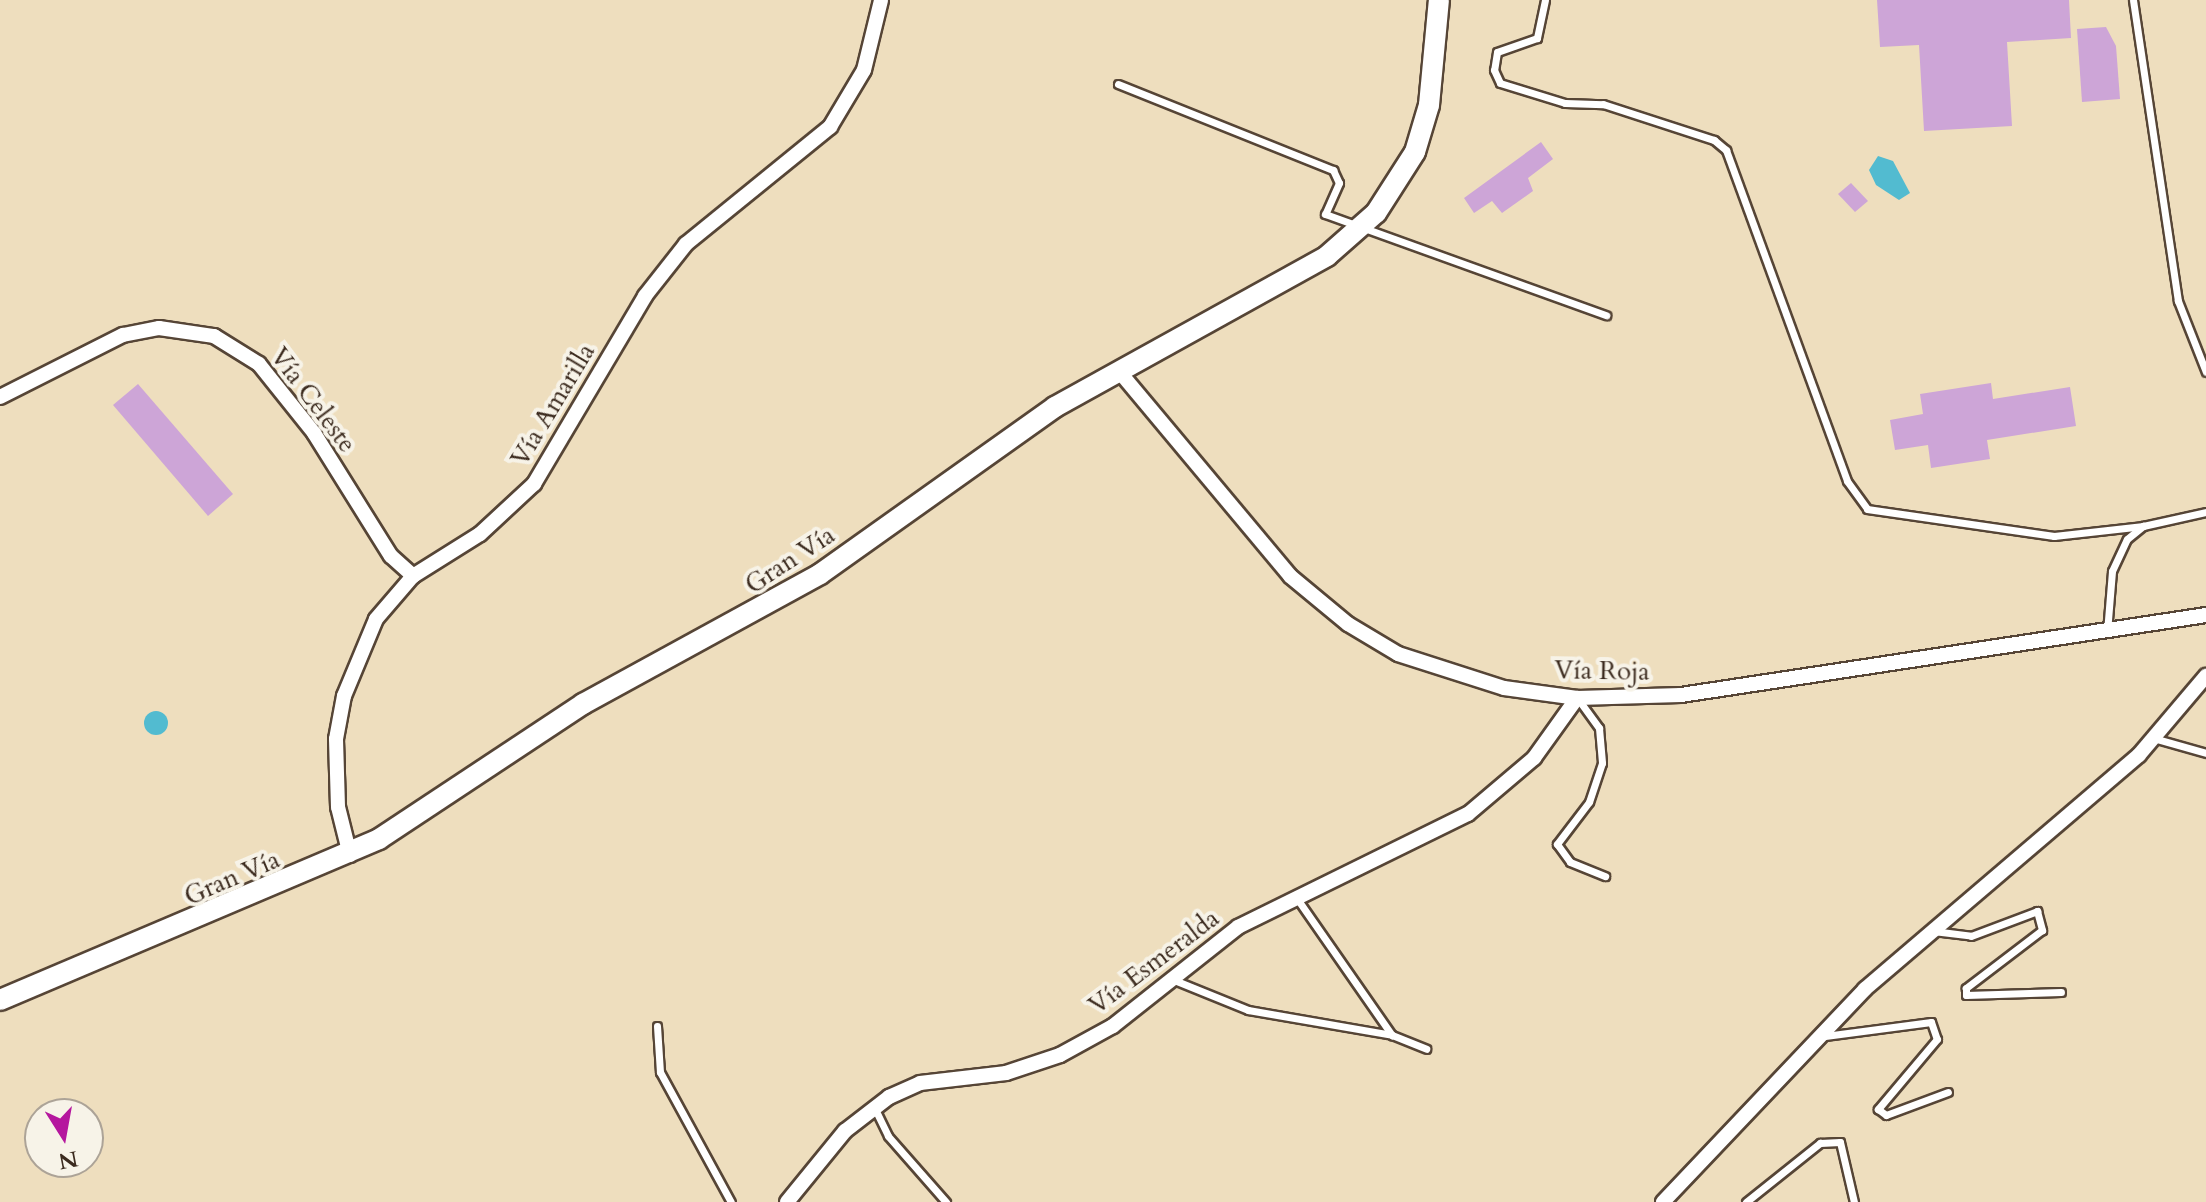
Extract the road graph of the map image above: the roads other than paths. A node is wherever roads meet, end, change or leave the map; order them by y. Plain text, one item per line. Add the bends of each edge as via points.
1 (881, 0) edge
2 (1439, 0) edge
3 (1545, 0) edge
4 (2134, 0) edge
5 (1118, 84) dead end
6 (1359, 230) junction
7 (1606, 315) dead end
8 (1118, 370) junction
9 (2206, 372) edge
10 (0, 397) edge
11 (2206, 512) edge
12 (2143, 526) junction
13 (413, 576) junction
14 (2206, 615) edge
15 (2107, 634) junction
16 (2206, 676) edge
17 (1577, 698) junction
18 (2157, 739) junction
19 (2206, 753) edge
20 (350, 855) junction
21 (1605, 876) dead end
22 (1298, 900) junction
23 (1931, 930) junction
24 (1172, 979) junction
25 (2061, 992) dead end
26 (0, 1000) edge
27 (657, 1026) dead end
28 (1392, 1035) junction
29 (1819, 1037) junction
30 (1426, 1049) dead end
31 (1948, 1092) dead end
32 (874, 1106) junction
33 (731, 1202) edge
34 (787, 1202) edge
35 (946, 1202) edge
36 (1663, 1202) edge
37 (1746, 1202) edge
38 (1854, 1202) edge

1 - 13 street, Vía Amarilla via 864,70 830,127 709,222 664,269 566,439 525,494 480,534
2 - 6 main road, Gran Vía via 1423,129 1391,194
3 - 12 lane via 1537,38 1497,52 1500,83 1565,103 1603,104 1726,150 1847,481 1867,509 2054,536
4 - 9 lane via 2178,301
5 - 6 lane via 1333,170 1339,183 1325,214
6 - 7 lane
6 - 8 main road, Gran Vía via 1309,266
8 - 17 street, Vía Roja via 1290,576 1348,624 1433,668
8 - 20 main road, Gran Vía via 771,605 583,704
10 - 13 street, Vía Celeste via 123,335 168,328 214,336 259,364 314,433 391,556
11 - 12 lane
12 - 15 lane via 2112,571
13 - 20 street, Vía Amarilla via 376,619 339,717 335,784
14 - 15 street, Vía Roja
15 - 17 street, Vía Roja via 1681,695
16 - 18 street
17 - 21 lane via 1599,728 1602,763 1589,802 1557,844 1570,862
17 - 22 street, Vía Esmeralda via 1534,758 1492,797
18 - 19 lane
18 - 23 street
20 - 26 main road, Gran Vía
22 - 24 street, Vía Esmeralda via 1238,927
22 - 28 lane
23 - 25 lane via 1971,936 2037,911 2042,930 1966,988 1966,995 1973,1001
23 - 29 street
24 - 28 lane via 1248,1010
24 - 32 street, Vía Esmeralda via 1113,1026 1060,1055 992,1076 920,1083
27 - 33 lane via 660,1072
28 - 30 lane
29 - 31 lane via 1931,1022 1937,1039 1878,1109 1886,1115
29 - 36 street
32 - 34 street, Vía Esmeralda
32 - 35 lane via 888,1136
37 - 38 lane via 1820,1143 1840,1142

